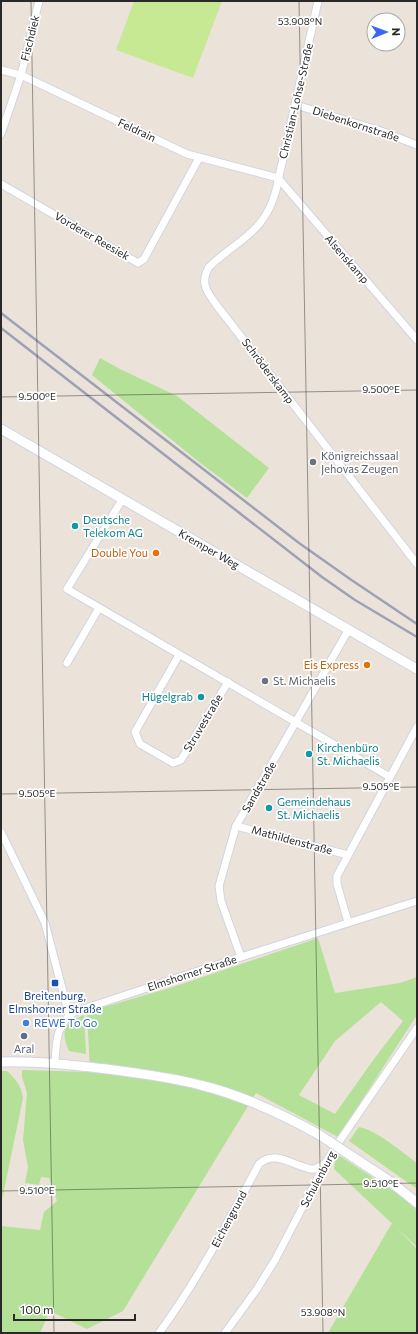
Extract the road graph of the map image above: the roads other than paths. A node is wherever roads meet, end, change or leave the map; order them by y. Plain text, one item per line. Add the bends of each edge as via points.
1 (39, 1) edge
2 (318, 1) edge
3 (1, 70) edge
4 (21, 75) junction
5 (296, 105) junction
6 (1, 134) edge
7 (417, 145) edge
8 (199, 158) junction
9 (278, 178) junction
10 (1, 184) edge
11 (417, 340) edge
12 (1, 429) edge
13 (122, 500) junction
14 (417, 564) edge
15 (99, 608) junction
16 (349, 629) junction
17 (179, 655) junction
18 (67, 663) dead end
19 (417, 669) edge
20 (228, 682) junction
21 (296, 723) junction
22 (417, 727) edge
23 (390, 776) junction
24 (236, 826) junction
25 (1, 832) edge
26 (348, 855) junction
27 (417, 901) edge
28 (348, 922) junction
29 (241, 957) junction
30 (69, 1015) junction
31 (417, 1028) edge
32 (1, 1062) edge
33 (55, 1063) junction
34 (325, 1164) junction
35 (417, 1202) edge
36 (159, 1333) edge
37 (224, 1333) edge

1 - 4 street, Fischdiek
2 - 5 street, Christian-Lohse-Straße
3 - 4 street, Feldrain
4 - 6 street
4 - 8 street, Feldrain
5 - 7 street, Diebenkornstraße
5 - 9 street, Christian-Lohse-Straße
8 - 9 street, Feldrain
8 - 10 street, Vorderer Reesiek via 144,259 138,263
9 - 11 street, Alsenskamp
9 - 14 street, Schröderskamp via 274,198 264,219 209,267 204,280 206,289
12 - 13 street, Kremper Weg
13 - 15 street, Struvestraße via 67,589
13 - 16 street, Kremper Weg
15 - 17 street, Struvestraße
15 - 18 street
16 - 19 street, Kremper Weg
16 - 21 street, Sandstraße
17 - 20 street, Struvestraße
17 - 20 street, Struvestraße via 135,732 140,744 173,763 181,760
20 - 21 street, Struvestraße
21 - 23 street, Struvestraße
21 - 24 street, Sandstraße
22 - 23 street
23 - 26 street
24 - 26 street, Mathildenstraße
24 - 29 street, Sandstraße via 220,878 219,892
25 - 30 street via 46,923
26 - 28 street via 336,880
27 - 28 street, Elmshorner Straße
28 - 29 street, Elmshorner Straße
29 - 30 street, Elmshorner Straße
30 - 33 street via 58,1031
31 - 34 street, Schulenburg
32 - 33 street
33 - 35 street, bridge via 162,1076 244,1098 282,1114 318,1134
34 - 36 street, Eichengrund via 311,1169 273,1157 259,1164 201,1270
34 - 37 street, Schulenburg via 275,1260

